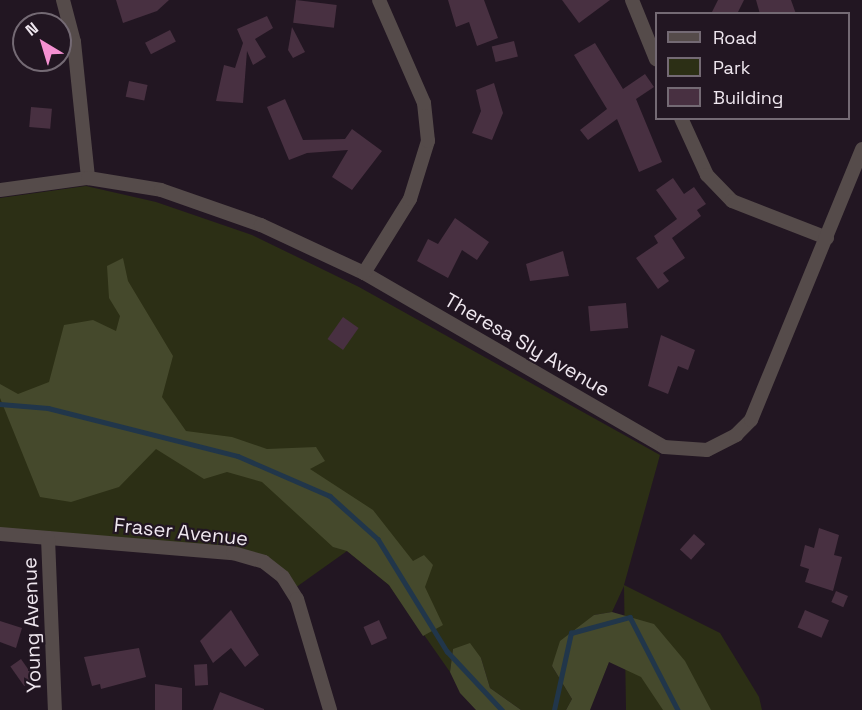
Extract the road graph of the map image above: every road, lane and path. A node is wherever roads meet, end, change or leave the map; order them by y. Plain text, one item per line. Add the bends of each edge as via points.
1 (63, 0) edge
2 (379, 0) edge
3 (632, 0) edge
4 (655, 54) edge
5 (682, 120) edge
6 (862, 149) edge
7 (88, 178) junction
8 (0, 190) edge
9 (827, 238) junction
10 (364, 273) junction
11 (0, 534) edge
12 (48, 538) junction
13 (55, 710) edge
14 (330, 710) edge

1 - 7 street via 74,42
2 - 10 street via 424,103 428,141 424,165 410,199
3 - 4 street
5 - 9 street via 707,175 732,201
6 - 9 street, Theresa Sly Avenue
7 - 8 street, Theresa Sly Avenue
7 - 10 street, Theresa Sly Avenue via 161,190 261,225
9 - 10 street, Theresa Sly Avenue via 751,420 730,439 707,450 664,447
11 - 12 street, Fraser Avenue
12 - 13 street, Young Avenue
12 - 14 street, Fraser Avenue via 233,553 264,562 284,577 297,599

